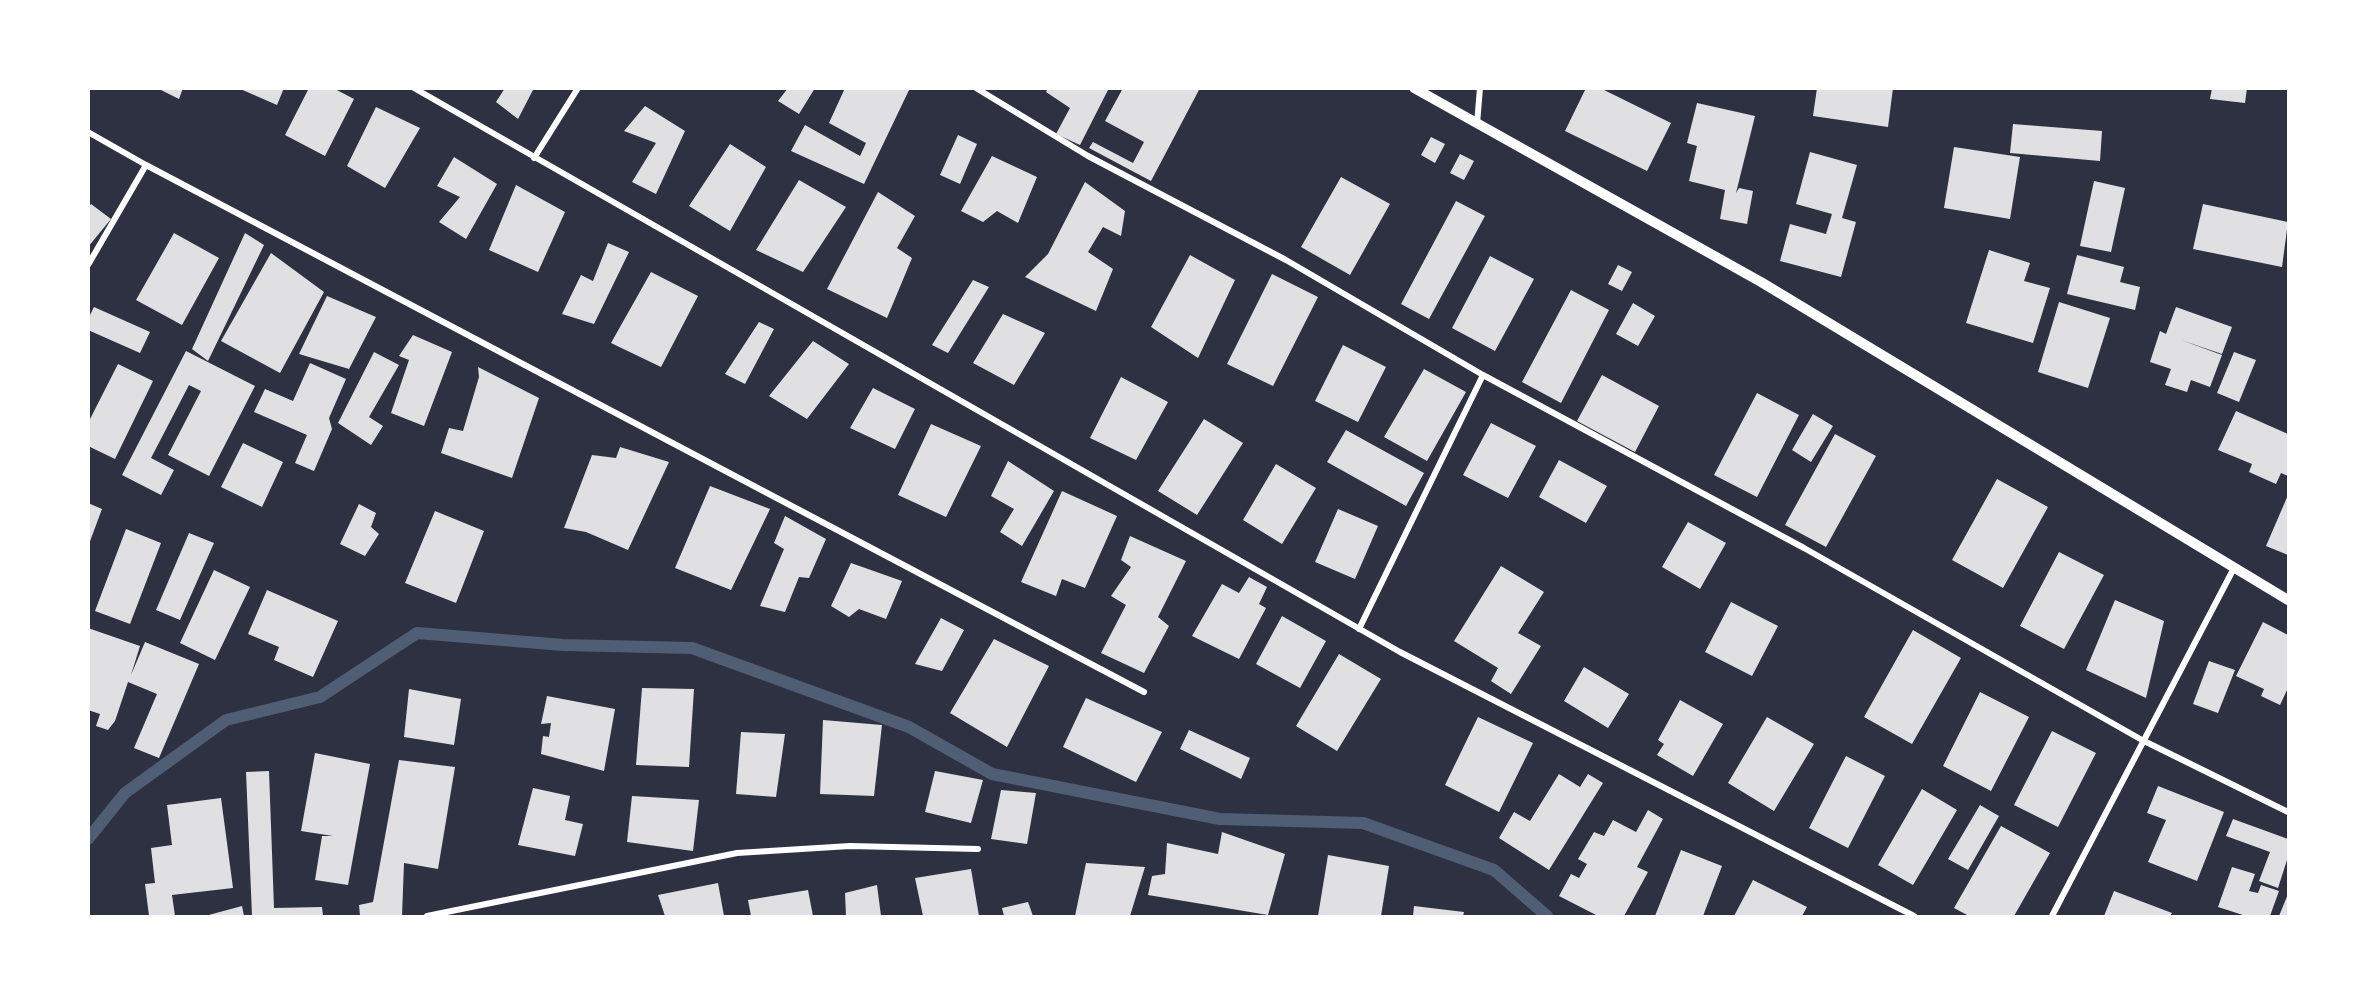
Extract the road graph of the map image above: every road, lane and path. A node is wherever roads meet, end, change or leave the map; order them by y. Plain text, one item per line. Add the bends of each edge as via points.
1 (414, 88) edge
2 (578, 88) edge
3 (976, 88) edge
4 (1414, 88) edge
5 (1480, 88) edge
6 (1477, 124) junction
7 (88, 132) edge
8 (534, 158) junction
9 (146, 165) junction
10 (88, 265) edge
11 (1484, 375) junction
12 (2234, 568) junction
13 (2289, 600) edge
14 (1359, 629) junction
15 (1144, 692) dead end
16 (2142, 740) junction
17 (2289, 812) edge
18 (978, 849) dead end
19 (461, 913) edge
20 (427, 916) edge
21 (1914, 916) edge
22 (2052, 916) edge

1 - 8 street
2 - 8 street
3 - 11 street via 1088,156 1286,261
4 - 6 street
5 - 6 street
6 - 12 street via 1761,282
7 - 9 street
8 - 14 street
9 - 10 street
9 - 15 street
11 - 14 street
11 - 16 street via 1804,548
12 - 13 street
12 - 16 street
14 - 21 street
16 - 17 street
16 - 22 street
18 - 19 street via 850,846 737,853
19 - 20 street

